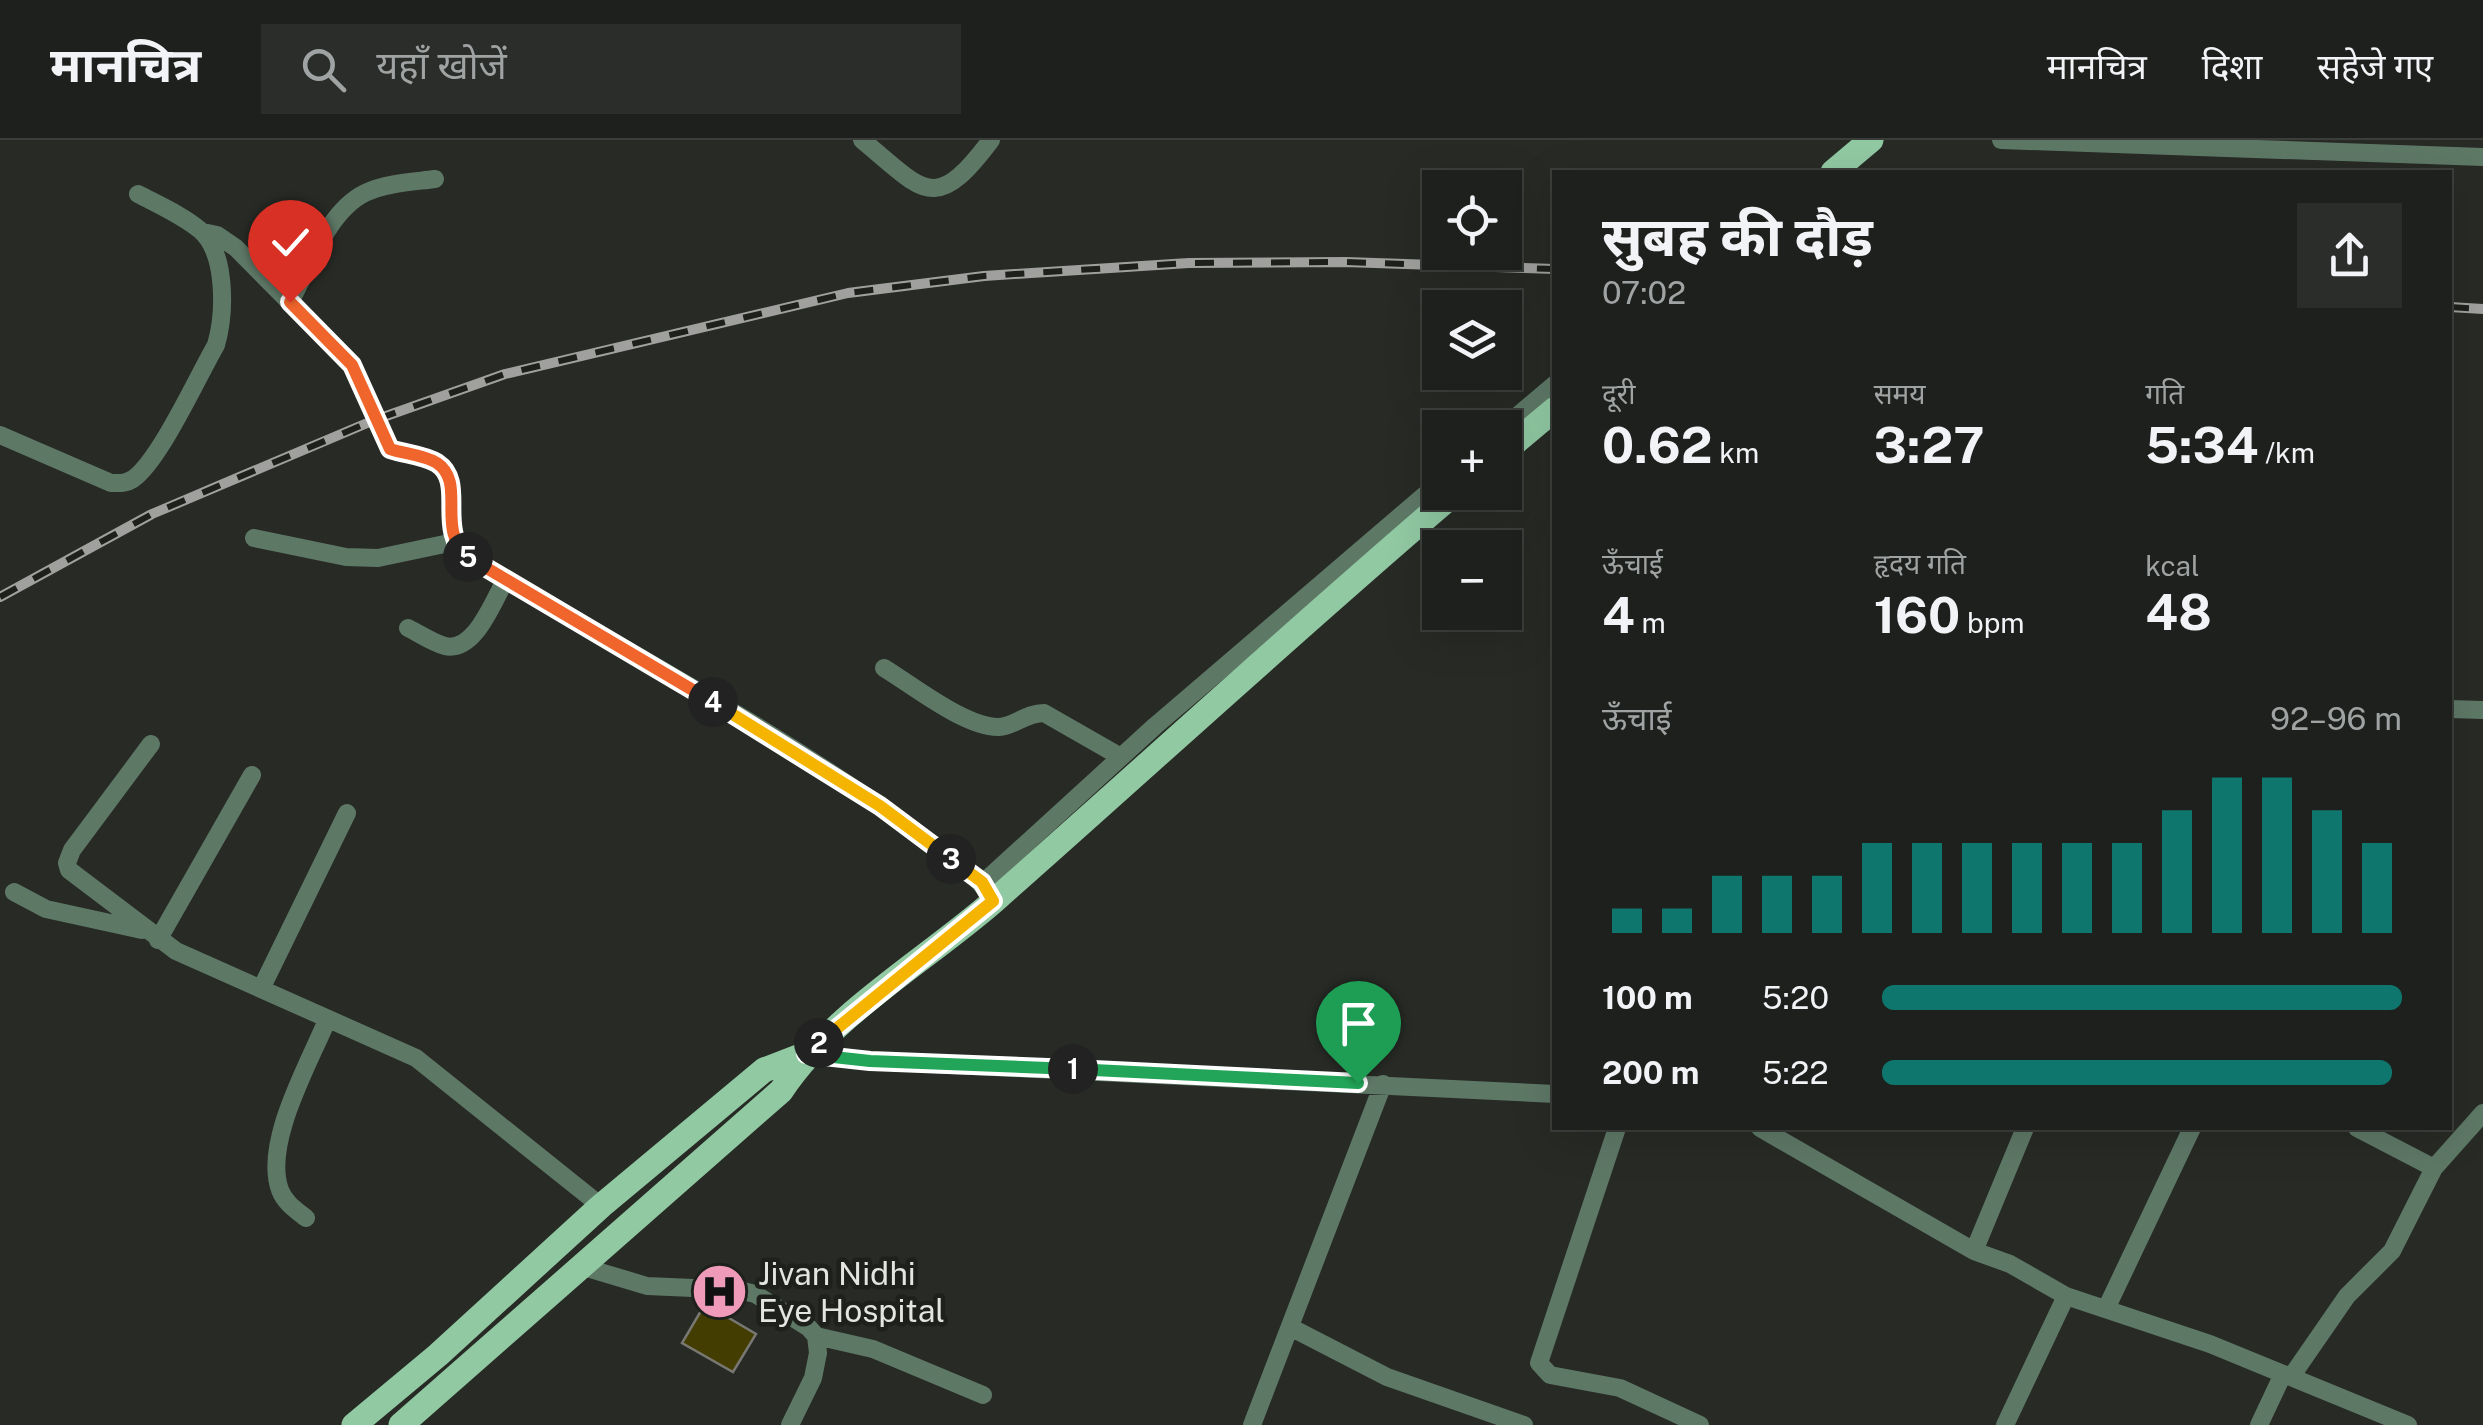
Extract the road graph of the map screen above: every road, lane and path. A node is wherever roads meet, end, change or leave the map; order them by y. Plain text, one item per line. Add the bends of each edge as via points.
1 (862, 140) edge
2 (991, 140) edge
3 (1871, 140) edge
4 (2001, 140) edge
5 (2483, 157) edge
6 (1835, 170) edge
7 (435, 179) dead end
8 (138, 194) dead end
9 (203, 232) junction
10 (290, 302) junction
11 (1552, 387) edge
12 (1522, 412) edge
13 (1552, 412) edge
14 (0, 436) edge
15 (1522, 437) edge
16 (1422, 498) edge
17 (1435, 510) edge
18 (254, 538) dead end
19 (454, 542) junction
20 (506, 580) junction
21 (408, 628) dead end
22 (884, 668) dead end
23 (2452, 709) edge
24 (2483, 710) edge
25 (151, 744) dead end
26 (1122, 757) junction
27 (252, 775) dead end
28 (347, 813) dead end
29 (14, 892) dead end
30 (988, 892) junction
31 (151, 935) junction
32 (260, 989) junction
33 (327, 1020) junction
34 (806, 1054) junction
35 (1383, 1084) junction
36 (1552, 1094) edge
37 (2483, 1113) edge
38 (2452, 1121) edge
39 (2468, 1128) junction
40 (1616, 1130) edge
41 (1763, 1130) edge
42 (2024, 1130) edge
43 (2191, 1130) edge
44 (2361, 1130) edge
45 (2434, 1168) junction
46 (602, 1206) junction
47 (306, 1218) dead end
48 (1974, 1251) junction
49 (580, 1266) junction
50 (2066, 1296) junction
51 (2106, 1309) junction
52 (1290, 1327) junction
53 (816, 1336) junction
54 (2287, 1375) junction
55 (983, 1396) dead end
56 (1700, 1424) edge
57 (354, 1425) edge
58 (401, 1425) edge
59 (790, 1425) edge
60 (1252, 1425) edge
61 (1524, 1425) edge
62 (2005, 1425) edge
63 (2259, 1425) edge
64 (2408, 1425) edge

1 - 2 street via 916,184 935,189 953,185
3 - 6 main road
4 - 5 street
7 - 10 street via 383,186 351,202
8 - 9 street
9 - 10 street via 227,240
9 - 14 street via 219,271 220,330 136,477 110,483
10 - 19 street via 352,365 390,449 448,474
11 - 12 street
13 - 15 main road
16 - 26 street
17 - 30 main road via 1016,880
18 - 19 street via 378,558
19 - 20 street
20 - 21 street via 469,641 457,647
20 - 30 street via 864,795
22 - 26 street via 973,722 1005,727 1044,713
23 - 24 street
25 - 31 street via 67,862
26 - 30 street
27 - 31 street
28 - 32 street
29 - 31 street via 46,909
30 - 34 main road
31 - 32 street
32 - 33 street
33 - 46 street via 416,1058
33 - 47 street via 277,1148 280,1190
34 - 35 street
34 - 46 main road via 764,1070
34 - 49 main road via 781,1091
35 - 36 street
35 - 52 street
37 - 39 street
38 - 39 street
39 - 45 street
40 - 56 street via 1539,1363 1550,1375 1620,1388
41 - 48 street
42 - 48 street
43 - 51 street
44 - 45 street
45 - 54 street via 2392,1251 2347,1296
46 - 57 main road
48 - 50 street
49 - 53 street via 671,1290 717,1287 755,1294
49 - 58 main road
50 - 51 street
50 - 62 street
51 - 54 street
52 - 60 street
52 - 61 street via 1387,1377
53 - 55 street via 873,1349
53 - 59 street via 813,1378
54 - 63 street
54 - 64 street

